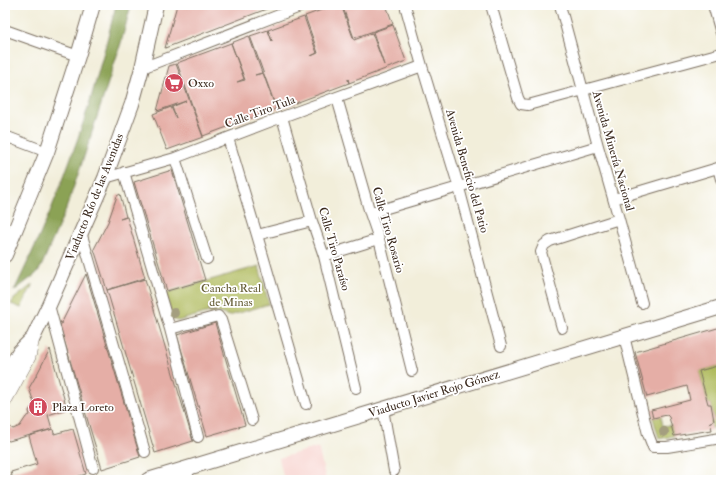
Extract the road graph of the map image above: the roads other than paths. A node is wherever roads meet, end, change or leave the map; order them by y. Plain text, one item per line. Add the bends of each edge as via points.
1 (93, 5) edge
2 (156, 5) edge
3 (305, 5) edge
4 (405, 5) edge
5 (491, 5) edge
6 (560, 5) edge
7 (713, 5) edge
8 (5, 30) edge
9 (721, 33) edge
10 (721, 53) edge
11 (78, 56) junction
12 (422, 66) junction
13 (142, 68) junction
14 (583, 90) junction
15 (337, 98) junction
16 (282, 117) junction
17 (5, 136) edge
18 (228, 138) junction
19 (598, 146) junction
20 (47, 152) junction
21 (175, 158) junction
22 (719, 168) edge
23 (124, 172) junction
24 (105, 178) junction
25 (721, 179) edge
26 (459, 188) junction
27 (614, 199) junction
28 (370, 214) junction
29 (620, 220) junction
30 (312, 221) junction
31 (81, 232) junction
32 (257, 235) junction
33 (379, 239) junction
34 (5, 255) edge
35 (324, 256) junction
36 (206, 259) dead end
37 (642, 303) dead end
38 (49, 305) junction
39 (721, 307) edge
40 (562, 328) dead end
41 (170, 329) junction
42 (624, 336) junction
43 (33, 338) junction
44 (500, 346) dead end
45 (412, 371) dead end
46 (5, 376) edge
47 (356, 388) dead end
48 (5, 401) edge
49 (306, 404) dead end
50 (383, 409) junction
51 (252, 420) dead end
52 (198, 437) dead end
53 (721, 438) edge
54 (145, 452) dead end
55 (191, 467) junction
56 (94, 468) dead end
57 (394, 471) dead end
58 (148, 480) edge
59 (185, 480) edge

1 - 11 main road
2 - 13 main road, Viaducto Río de las Avenidas
3 - 13 street
4 - 12 street, Avenida Beneficio del Patio
5 - 14 street via 521,104 528,105
6 - 14 street, Avenida Minería Nacional
7 - 9 street
8 - 11 street
10 - 14 street
11 - 20 main road
12 - 15 street, Calle Tiro Tula
12 - 26 street, Avenida Beneficio del Patio
13 - 24 main road, Viaducto Río de las Avenidas
14 - 19 street, Avenida Minería Nacional
15 - 16 street, Calle Tiro Tula
15 - 28 street, Calle Tiro Rosario
16 - 18 street, Calle Tiro Tula
16 - 30 street, Calle Tiro Paraíso
17 - 20 street
18 - 21 street, Calle Tiro Tula
18 - 32 street
19 - 26 street
19 - 27 street, Avenida Minería Nacional
20 - 34 main road
21 - 23 street, Calle Tiro Tula
21 - 36 street
22 - 25 street
22 - 27 street
23 - 24 street, Calle Tiro Tula
23 - 41 street
24 - 31 main road, Viaducto Río de las Avenidas
26 - 28 street
26 - 44 street, Avenida Beneficio del Patio
27 - 29 street, Avenida Minería Nacional
28 - 33 street, Calle Tiro Rosario
29 - 37 street, Avenida Minería Nacional
29 - 40 street via 544,245 541,252
30 - 32 street
30 - 35 street, Calle Tiro Paraíso
31 - 38 main road, Viaducto Río de las Avenidas
31 - 54 street
32 - 49 street
33 - 35 street
33 - 45 street, Calle Tiro Rosario
35 - 47 street, Calle Tiro Paraíso
38 - 43 main road, Viaducto Río de las Avenidas
38 - 56 street
39 - 42 main road, Viaducto Javier Rojo Gómez
41 - 51 street via 218,316
41 - 52 street
42 - 50 main road, Viaducto Javier Rojo Gómez
42 - 53 street via 653,447
43 - 46 main road, Viaducto Río de las Avenidas via 19,352
43 - 48 street via 29,357
50 - 55 main road, Viaducto Javier Rojo Gómez
50 - 57 street
55 - 58 main road, Viaducto Javier Rojo Gómez
55 - 59 street

